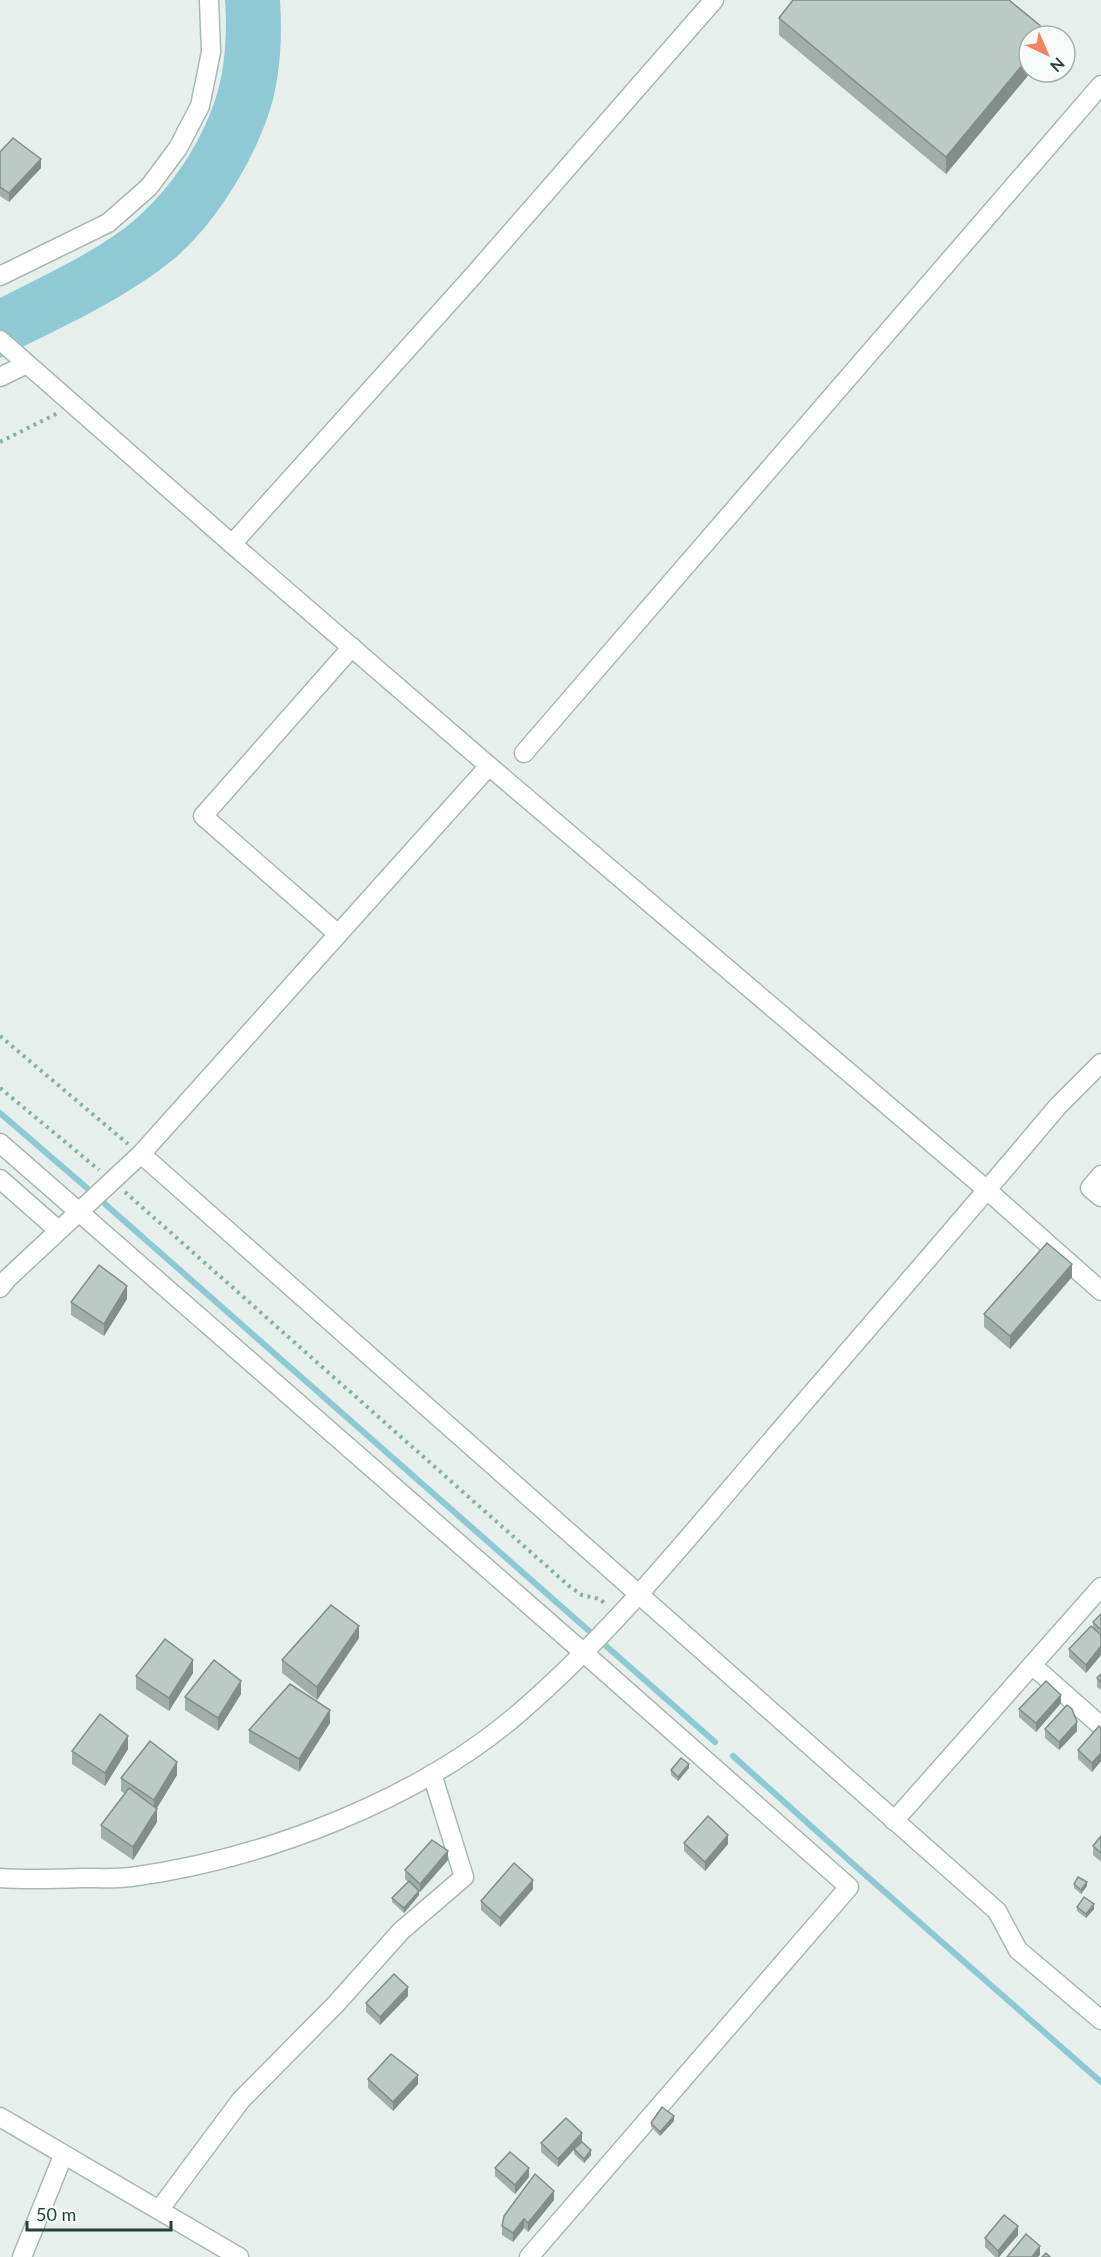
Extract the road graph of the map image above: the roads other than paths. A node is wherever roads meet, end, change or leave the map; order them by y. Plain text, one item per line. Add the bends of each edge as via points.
1 (209, 0) edge
2 (714, 0) edge
3 (1101, 85) edge
4 (0, 276) edge
5 (0, 340) edge
6 (25, 362) junction
7 (0, 377) edge
8 (232, 544) junction
9 (352, 648) junction
10 (524, 753) dead end
11 (489, 766) junction
12 (338, 934) junction
13 (1101, 1063) edge
14 (0, 1143) edge
15 (141, 1155) junction
16 (1101, 1175) edge
17 (0, 1179) edge
18 (987, 1190) junction
19 (1101, 1197) edge
20 (79, 1211) junction
21 (58, 1230) junction
22 (0, 1288) edge
23 (1101, 1291) edge
24 (1101, 1587) edge
25 (639, 1594) junction
26 (586, 1650) junction
27 (1032, 1665) junction
28 (1101, 1726) edge
29 (432, 1774) junction
30 (894, 1821) junction
31 (0, 1878) edge
32 (1101, 2020) edge
33 (0, 2117) edge
34 (63, 2156) junction
35 (159, 2210) junction
36 (22, 2257) edge
37 (239, 2257) edge
38 (529, 2257) edge

1 - 4 street via 211,52 200,106 178,148 149,187 108,223
2 - 8 street
3 - 10 street
5 - 6 street
6 - 7 street
6 - 8 street
8 - 9 street
9 - 11 street
9 - 12 street via 203,816
11 - 12 street
11 - 18 street
12 - 15 street
13 - 18 street via 1058,1106
14 - 20 street
15 - 20 street
15 - 25 street
16 - 19 street via 1090,1188
17 - 21 street
18 - 23 street
18 - 25 street
20 - 21 street
20 - 26 street
21 - 22 street
24 - 27 street
25 - 26 street
25 - 30 street
26 - 29 street via 516,1715
26 - 38 street via 849,1887
27 - 28 street
27 - 30 street
29 - 31 street via 326,1825 227,1858 128,1877
29 - 35 street via 464,1877 401,1931 241,2100
30 - 32 street via 997,1911 1018,1950
33 - 34 street
34 - 35 street
34 - 36 street
35 - 37 street

